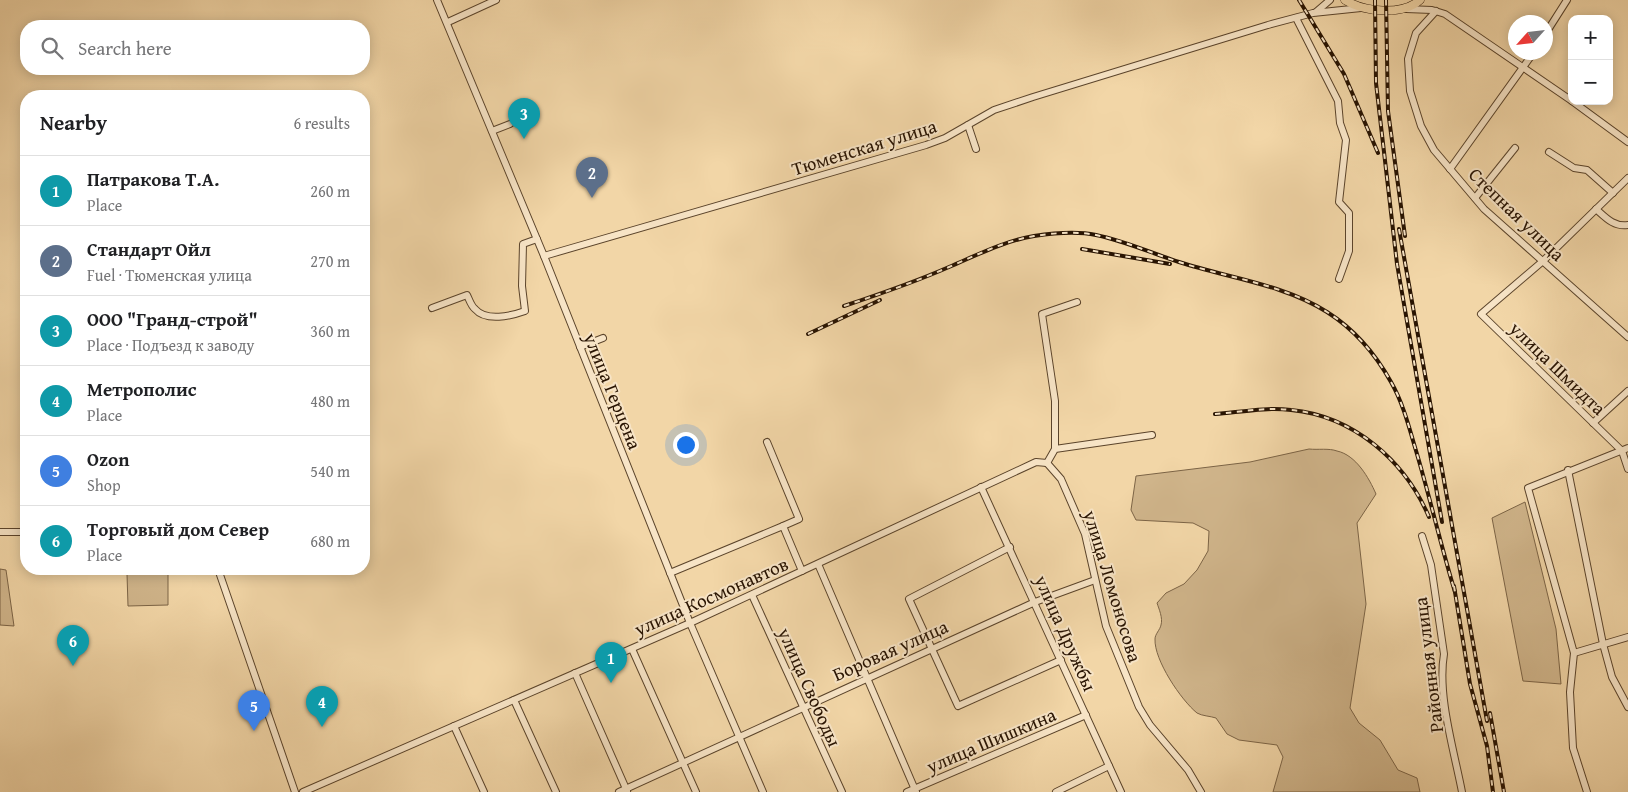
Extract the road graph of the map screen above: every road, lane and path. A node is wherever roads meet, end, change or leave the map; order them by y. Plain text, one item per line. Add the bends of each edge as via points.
1 (437, 0) edge
2 (496, 0) edge
3 (1330, 0) edge
4 (1345, 0) edge
5 (1420, 0) edge
6 (1566, 0) edge
7 (1361, 8) junction
8 (1402, 10) junction
9 (1436, 11) junction
10 (1313, 13) junction
11 (1296, 18) junction
12 (448, 22) junction
13 (1553, 22) edge
14 (1529, 60) edge
15 (1524, 68) junction
16 (1568, 98) edge
17 (1577, 105) edge
18 (510, 124) dead end
19 (968, 126) junction
20 (492, 131) junction
21 (1628, 142) edge
22 (1515, 148) dead end
23 (976, 149) dead end
24 (1550, 152) dead end
25 (1450, 169) junction
26 (1628, 178) edge
27 (1613, 193) junction
28 (1475, 198) junction
29 (1596, 209) junction
30 (1628, 224) edge
31 (537, 239) junction
32 (544, 256) junction
33 (1543, 261) junction
34 (1339, 279) dead end
35 (1077, 302) dead end
36 (432, 308) dead end
37 (1628, 337) edge
38 (603, 338) dead end
39 (580, 347) junction
40 (1628, 391) edge
41 (1594, 423) junction
42 (1152, 435) dead end
43 (767, 442) dead end
44 (1055, 449) junction
45 (1625, 450) edge
46 (1047, 463) junction
47 (1568, 470) junction
48 (1628, 470) edge
49 (982, 487) junction
50 (783, 526) junction
51 (0, 532) edge
52 (20, 532) edge
53 (1422, 536) dead end
54 (1010, 547) junction
55 (818, 564) junction
56 (802, 571) junction
57 (670, 573) junction
58 (220, 575) edge
59 (1095, 580) junction
60 (752, 595) junction
61 (1035, 602) junction
62 (690, 623) junction
63 (1628, 637) edge
64 (1603, 644) junction
65 (632, 649) junction
66 (931, 649) junction
67 (1574, 653) junction
68 (1061, 660) junction
69 (575, 674) junction
70 (866, 678) junction
71 (514, 700) junction
72 (802, 706) junction
73 (1628, 707) edge
74 (1086, 715) junction
75 (454, 726) junction
76 (739, 738) junction
77 (684, 763) junction
78 (1109, 766) junction
79 (627, 790) edge
80 (915, 790) edge
81 (295, 792) edge
82 (303, 792) edge
83 (484, 792) edge
84 (556, 792) edge
85 (619, 792) edge
86 (696, 792) edge
87 (763, 792) edge
88 (842, 792) edge
89 (907, 792) edge
90 (1056, 792) edge
91 (1121, 792) edge
92 (1201, 792) edge
93 (1462, 792) edge
94 (1587, 792) edge

1 - 12 street, улица Герцена
2 - 12 street
3 - 10 street
4 - 7 main road
5 - 8 main road
6 - 13 street
7 - 8 main road
7 - 10 street, Тюменская улица
8 - 9 street
9 - 15 street
9 - 25 street, Степная улица via 1416,32 1408,59 1410,91 1421,126 1434,150
10 - 11 street, Тюменская улица
11 - 19 street, Тюменская улица via 1033,97 994,110
11 - 34 street via 1338,101 1346,140 1339,202 1349,213 1349,251
12 - 20 street, улица Герцена
14 - 15 street
15 - 16 street
15 - 25 street
17 - 21 street
18 - 20 street
19 - 23 street
19 - 32 street, Тюменская улица via 918,148
20 - 31 street, улица Герцена
22 - 28 street
24 - 27 street via 1574,168 1586,170
25 - 28 street, Степная улица
26 - 27 street
27 - 29 street
28 - 33 street, Степная улица
29 - 30 street via 1612,223
29 - 33 street
31 - 32 street, улица Герцена
31 - 36 street via 523,244 525,311 508,317 485,315 475,310 467,295
32 - 39 street, улица Герцена
33 - 37 street, Степная улица
33 - 41 street, улица Шмидта via 1481,314
35 - 44 street via 1042,314 1055,401
38 - 39 street
39 - 57 street, улица Герцена
40 - 41 street
41 - 45 street, улица Шмидта
42 - 44 street
43 - 50 street via 799,519
44 - 46 street
45 - 47 street
45 - 48 street, улица Шмидта
46 - 49 street, улица Космонавтов via 1036,462
46 - 59 street, улица Ломоносова via 1061,479 1085,534
47 - 64 street
47 - 67 street via 1528,488
49 - 54 street, улица Дружбы
49 - 55 street, улица Космонавтов
50 - 56 street
50 - 57 street
51 - 52 street
53 - 93 street, Районная улица via 1431,565 1444,654 1442,668 1446,705
54 - 61 street, улица Дружбы
54 - 66 street via 909,600
55 - 56 street, улица Космонавтов
55 - 70 street
56 - 60 street, улица Космонавтов
57 - 62 street, улица Герцена
58 - 81 street
59 - 61 street, Боровая улица
59 - 92 street, улица Ломоносова via 1106,626 1139,707
60 - 62 street, улица Космонавтов
60 - 72 street, улица Свободы
61 - 66 street, Боровая улица
61 - 68 street, улица Дружбы
62 - 65 street, улица Космонавтов
62 - 76 street, улица Герцена
63 - 64 street
64 - 67 street
64 - 73 street via 1612,676
65 - 69 street, улица Космонавтов
65 - 77 street
66 - 68 street via 958,706
66 - 70 street, Боровая улица
67 - 94 street via 1570,692 1574,748
68 - 74 street, улица Дружбы
69 - 71 street, улица Космонавтов
69 - 79 street
70 - 72 street, Боровая улица
70 - 80 street
71 - 75 street, улица Космонавтов
71 - 84 street
72 - 76 street, Боровая улица
72 - 88 street, улица Свободы
74 - 78 street, улица Дружбы
74 - 80 street, улица Шишкина
75 - 82 street, улица Космонавтов
75 - 83 street
76 - 77 street, Боровая улица
76 - 87 street, улица Герцена
77 - 79 street, Боровая улица
77 - 86 street
78 - 90 street
78 - 91 street, улица Дружбы
79 - 85 street, Боровая улица
80 - 89 street, улица Шишкина

